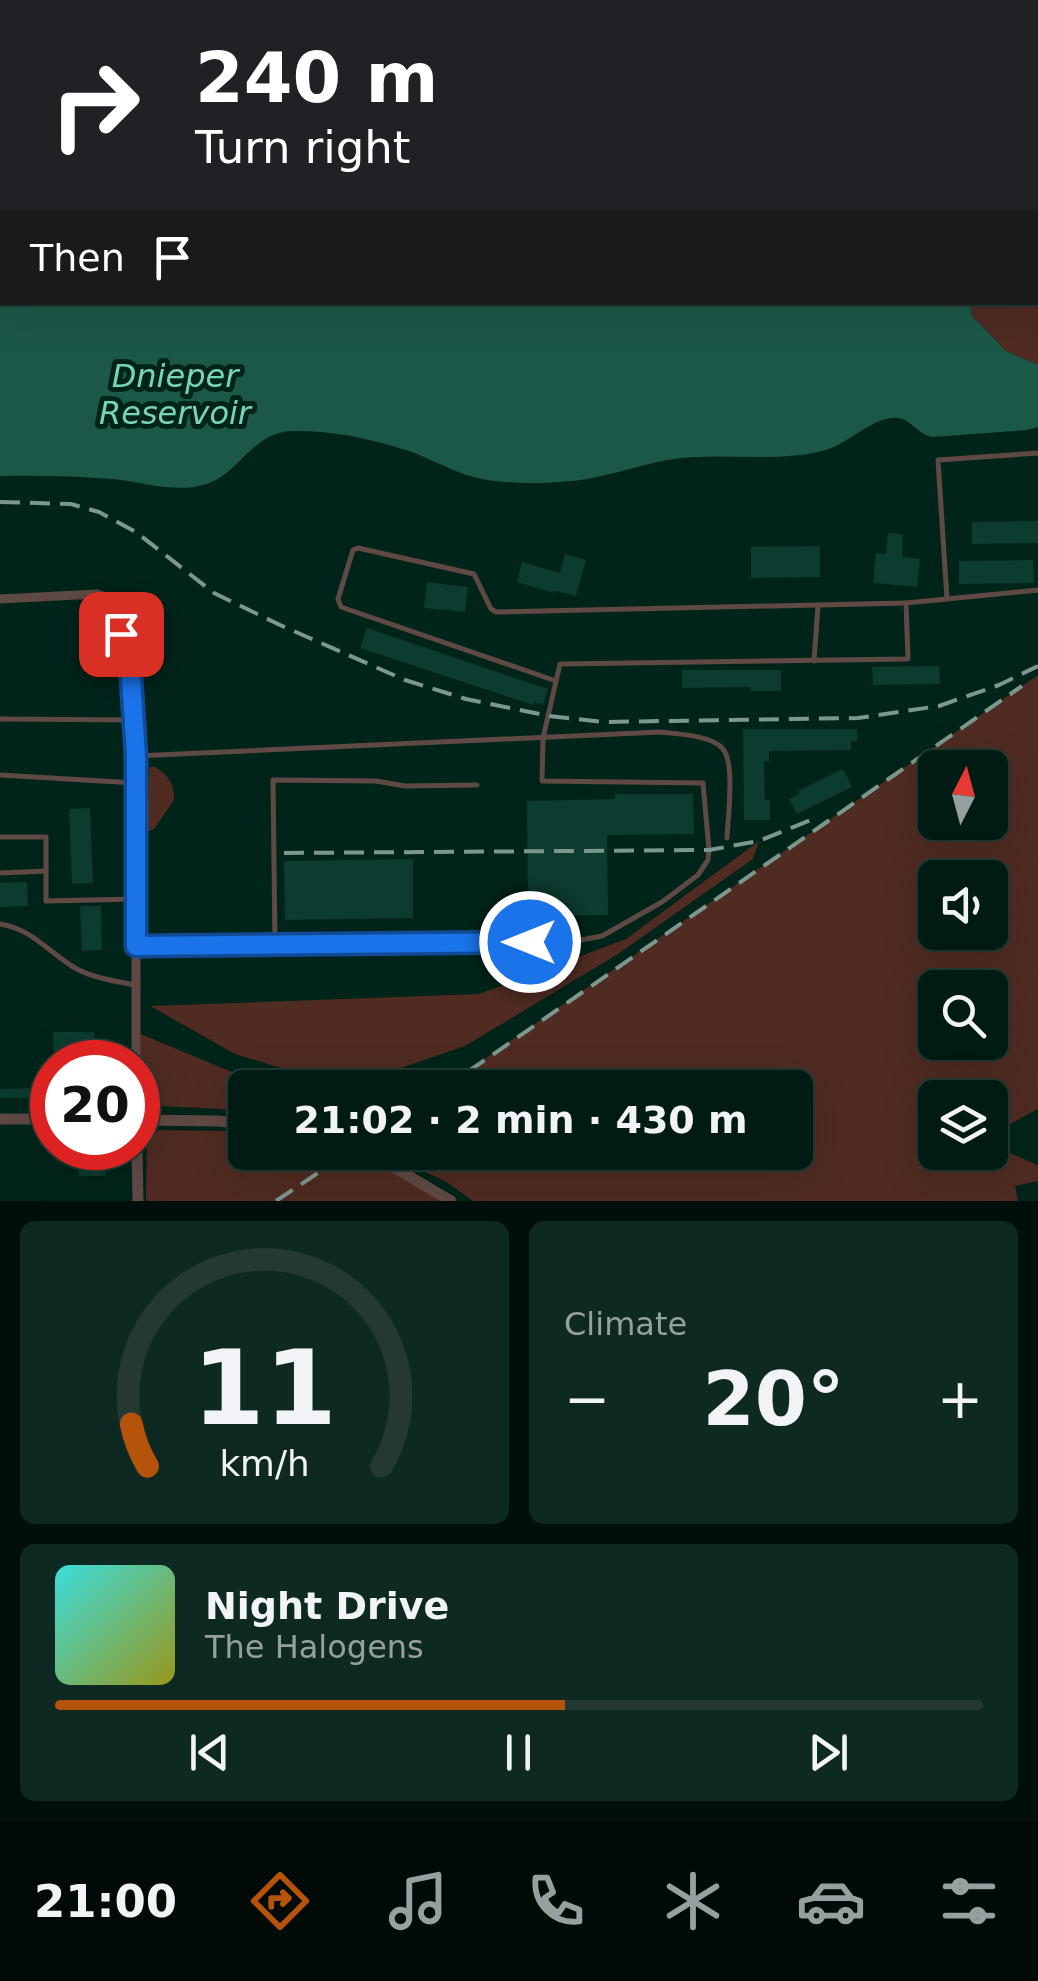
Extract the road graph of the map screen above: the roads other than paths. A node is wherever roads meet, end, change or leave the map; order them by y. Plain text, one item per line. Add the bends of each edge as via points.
1 (1038, 453) edge
2 (1038, 590) edge
3 (0, 599) edge
4 (947, 599) junction
5 (906, 603) junction
6 (818, 605) junction
7 (814, 661) junction
8 (556, 681) junction
9 (0, 719) edge
10 (134, 720) junction
11 (543, 738) junction
12 (136, 756) junction
13 (0, 775) edge
14 (136, 783) junction
15 (476, 785) dead end
16 (0, 837) edge
17 (727, 838) dead end
18 (46, 871) junction
19 (0, 873) edge
20 (136, 899) junction
21 (0, 924) edge
22 (275, 944) junction
23 (136, 946) junction
24 (136, 985) junction
25 (136, 1040) edge
26 (0, 1119) edge
27 (30, 1119) edge
28 (160, 1121) edge
29 (228, 1123) edge
30 (137, 1170) edge
31 (398, 1170) edge
32 (138, 1201) edge
33 (451, 1201) edge

1 - 4 lane via 938,460
2 - 4 lane
3 - 10 street via 107,598 130,662
4 - 5 lane
5 - 6 lane
5 - 7 lane via 908,660
6 - 7 lane
6 - 8 lane via 496,612 474,574 353,550 341,607
7 - 8 lane via 560,664
8 - 11 lane
9 - 10 lane
10 - 12 street
11 - 12 lane
11 - 17 lane via 660,732 712,741 729,765
11 - 22 lane via 542,781 703,783 708,860 698,875 602,936 570,942
12 - 14 street
13 - 14 lane
14 - 20 street
15 - 22 lane via 273,780
16 - 18 lane via 46,837
18 - 19 lane
18 - 20 lane via 46,900
20 - 23 street
21 - 24 lane via 28,932 76,969
22 - 23 lane
23 - 24 street
24 - 25 street
26 - 27 street
28 - 29 street
30 - 32 street
31 - 33 street

